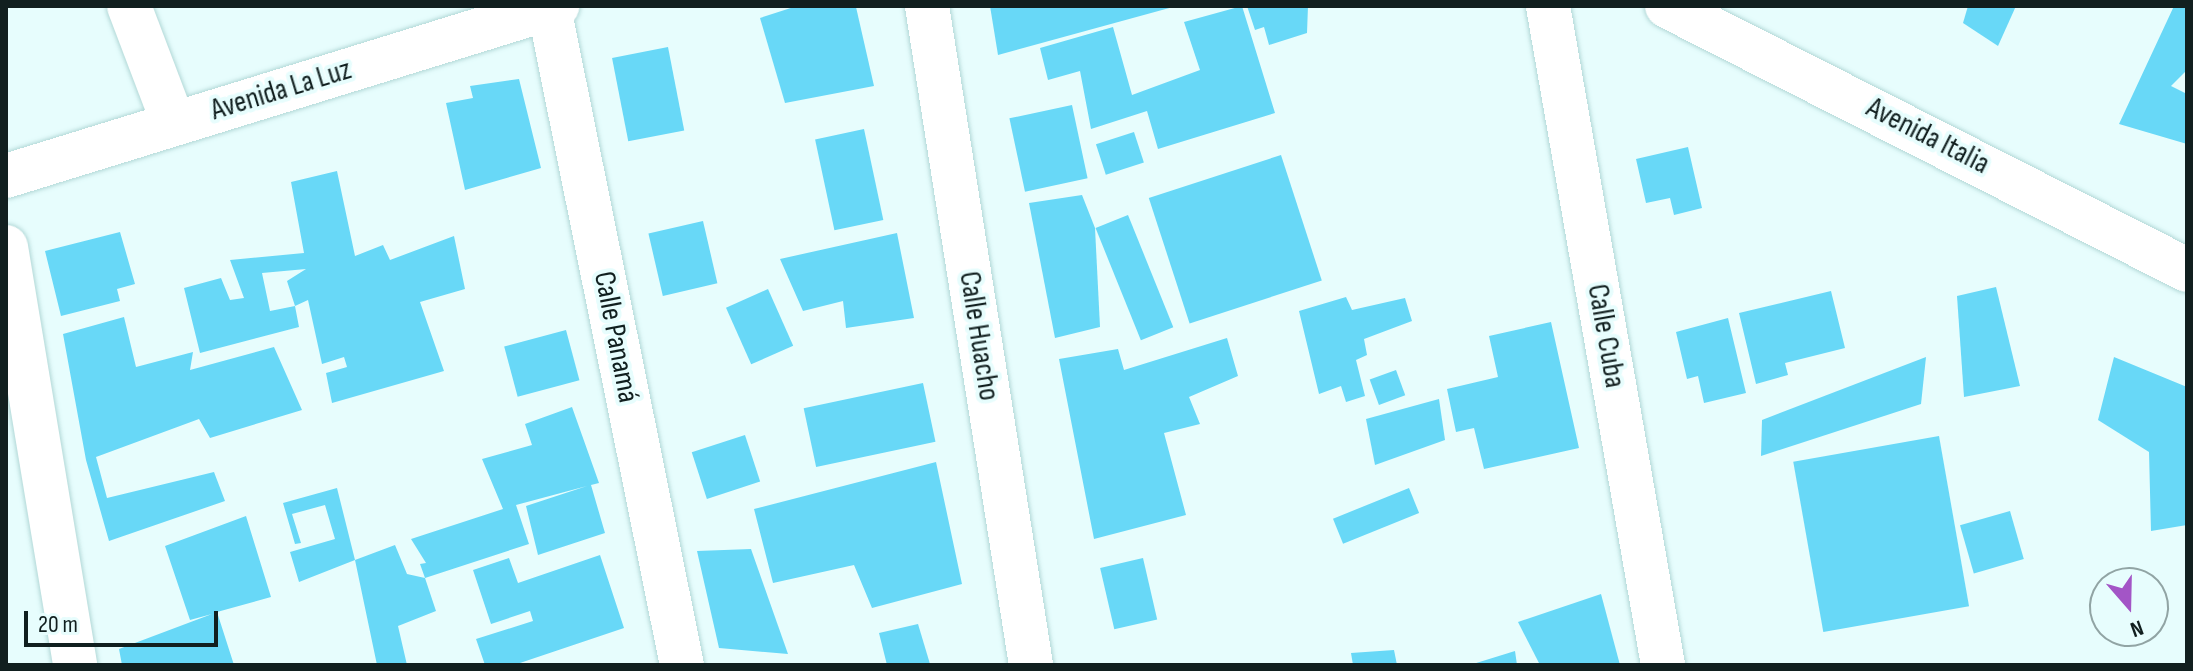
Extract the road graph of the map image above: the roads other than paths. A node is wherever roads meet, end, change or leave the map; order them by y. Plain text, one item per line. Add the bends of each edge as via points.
1 (129, 6) edge
2 (927, 6) edge
3 (1548, 6) edge
4 (1667, 6) edge
5 (553, 7) edge
6 (173, 122) junction
7 (6, 176) edge
8 (6, 247) edge
9 (2187, 270) edge
10 (75, 665) edge
11 (682, 665) edge
12 (1031, 665) edge
13 (1663, 665) edge

1 - 6 street
2 - 12 street, Calle Huacho
3 - 13 street, Calle Cuba
4 - 9 street, Avenida Italia
5 - 6 street, Avenida La Luz
5 - 11 street, Calle Panamá
6 - 7 street, Avenida La Luz
8 - 10 street

